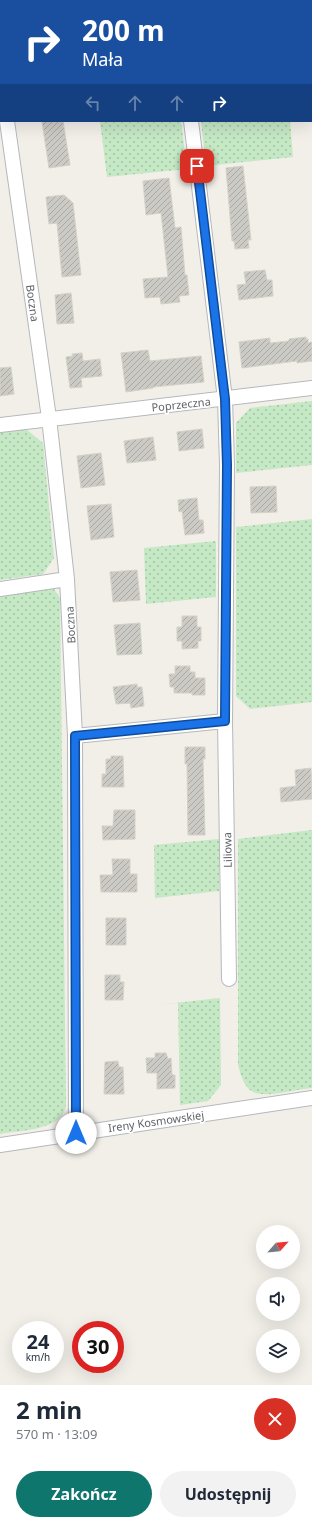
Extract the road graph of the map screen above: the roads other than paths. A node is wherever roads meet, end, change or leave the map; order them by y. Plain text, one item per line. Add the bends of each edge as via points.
1 (7, 122) edge
2 (191, 122) edge
3 (312, 388) edge
4 (225, 399) junction
5 (49, 418) junction
6 (0, 425) edge
7 (67, 579) junction
8 (0, 589) edge
9 (225, 721) junction
10 (75, 736) junction
11 (229, 978) dead end
12 (312, 1098) edge
13 (76, 1133) junction
14 (0, 1145) edge

1 - 5 street, Boczna
2 - 4 street, Liliowa
3 - 4 street, Poprzeczna
4 - 5 street, Poprzeczna
4 - 9 street, Liliowa
5 - 6 street, Poprzeczna
5 - 7 street, Boczna
7 - 8 street
7 - 10 street, Boczna
9 - 10 street
9 - 11 street, Liliowa
10 - 13 street, Boczna
12 - 13 street, Ireny Kosmowskiej
13 - 14 street, Ireny Kosmowskiej

